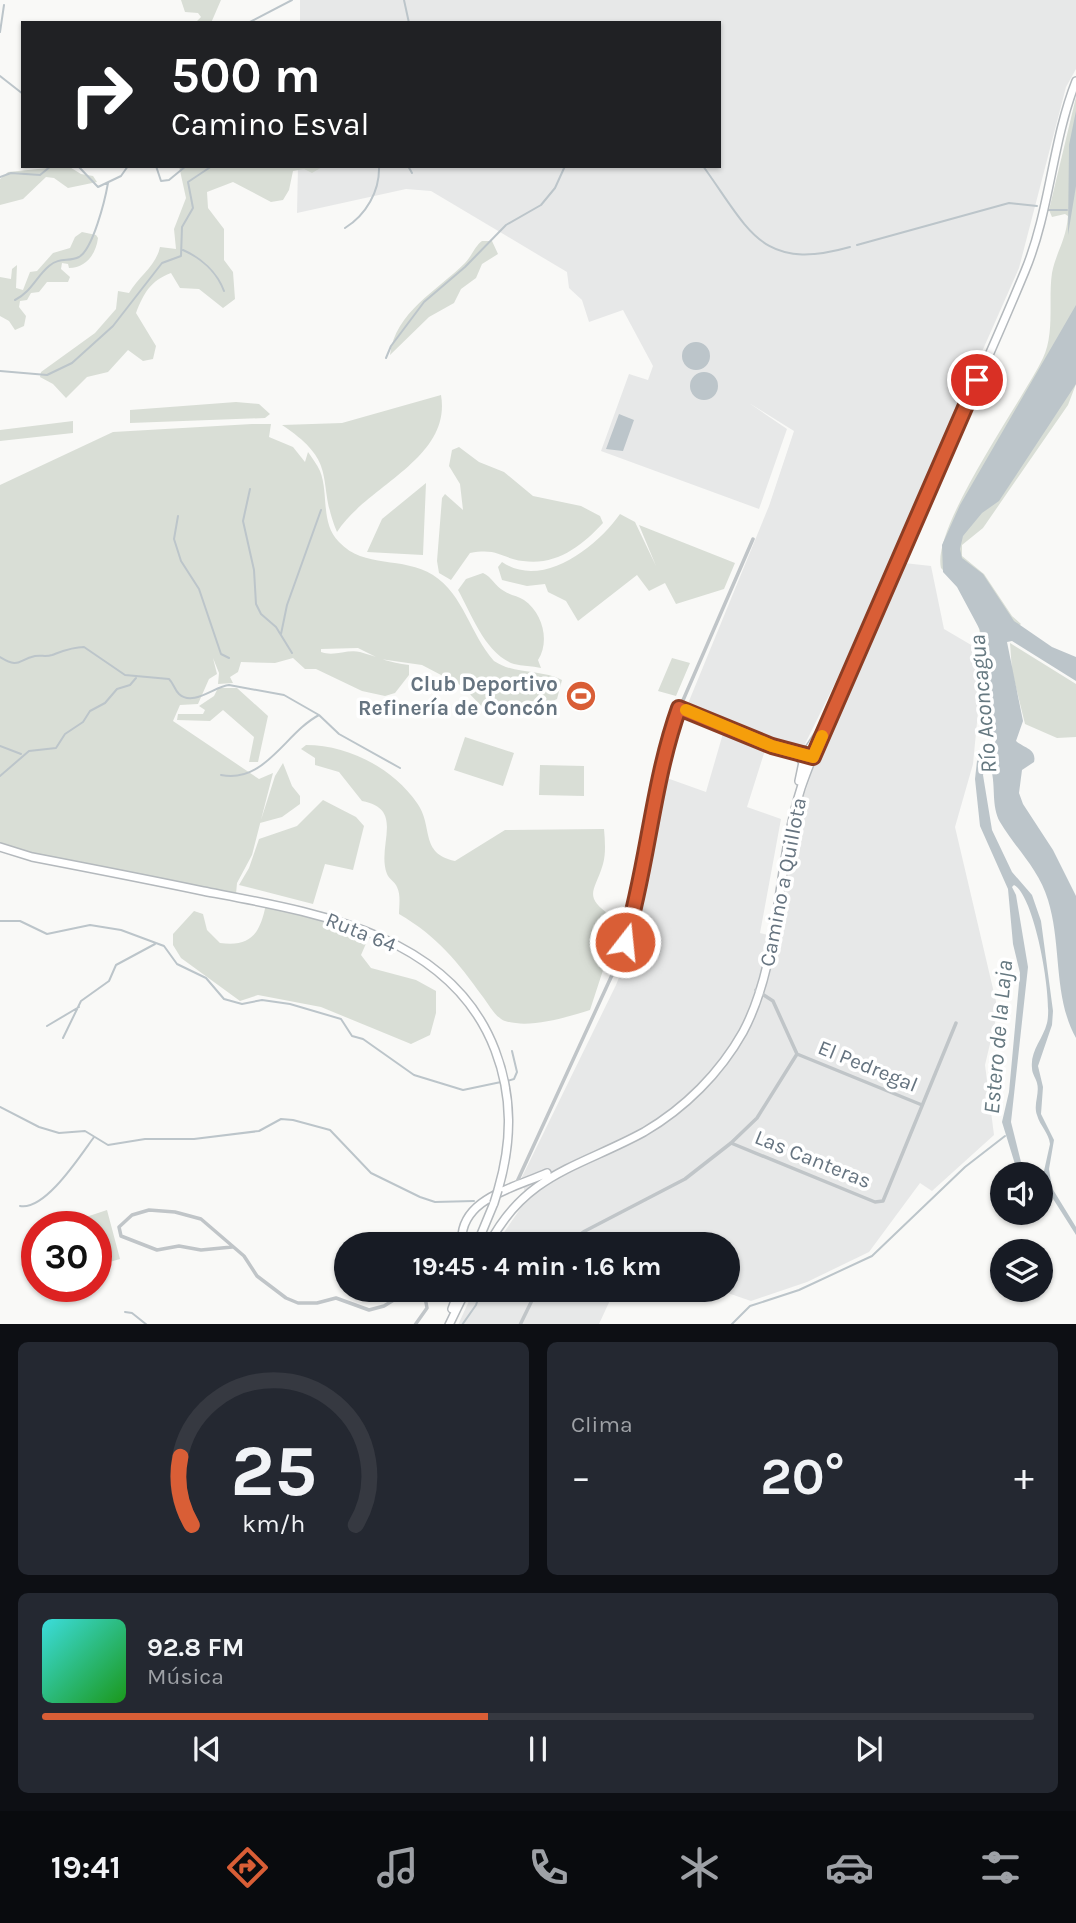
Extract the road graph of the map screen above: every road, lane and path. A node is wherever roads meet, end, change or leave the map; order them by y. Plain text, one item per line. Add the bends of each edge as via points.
1 (1076, 81) edge
2 (753, 539) dead end
3 (882, 595) junction
4 (679, 708) junction
5 (820, 732) junction
6 (794, 753) junction
7 (812, 757) junction
8 (799, 781) junction
9 (0, 847) edge
10 (758, 991) junction
11 (956, 1023) dead end
12 (797, 1054) junction
13 (922, 1105) junction
14 (731, 1143) junction
15 (572, 1164) junction
16 (512, 1188) junction
17 (514, 1206) junction
18 (462, 1232) edge
19 (483, 1232) edge
20 (497, 1232) edge
21 (584, 1232) edge
22 (232, 1247) junction
23 (334, 1299) edge
24 (346, 1302) edge
25 (389, 1302) edge
26 (425, 1302) edge
27 (457, 1302) edge
28 (531, 1302) edge
29 (416, 1324) edge
30 (448, 1324) edge
31 (520, 1324) edge

1 - 3 main road, Camino a Quillota via 1026,267
2 - 4 street
3 - 5 main road, Camino a Quillota
3 - 7 main road, Camino a Quillota
4 - 6 street
4 - 16 street via 621,952 602,1002
5 - 6 main road via 809,749
5 - 7 main road, Camino a Quillota
6 - 7 street
6 - 8 main road via 803,762
7 - 8 main road, Camino a Quillota
7 - 10 main road, Camino a Quillota via 792,822
8 - 10 main road, Camino a Quillota via 785,834
9 - 19 main road, Ruta 64, bridge via 317,914 371,934 428,963 452,982 488,1033 500,1065 510,1122 498,1190
10 - 12 street, El Pedregal via 775,1004
10 - 15 main road, Camino a Quillota via 747,1023 703,1086 670,1115 634,1137
11 - 13 street
12 - 13 street, El Pedregal
12 - 14 street via 757,1118
13 - 14 street, Las Canteras via 883,1201
14 - 21 street via 685,1179
15 - 16 main road
15 - 17 main road via 541,1181
16 - 17 main road
16 - 18 main road via 469,1212
17 - 20 main road
22 - 22 street via 201,1219 175,1212 142,1211 120,1227 121,1236 157,1250
22 - 23 street via 257,1276 286,1298 298,1303
24 - 25 street via 364,1309
26 - 29 street
27 - 30 main road
28 - 31 street

